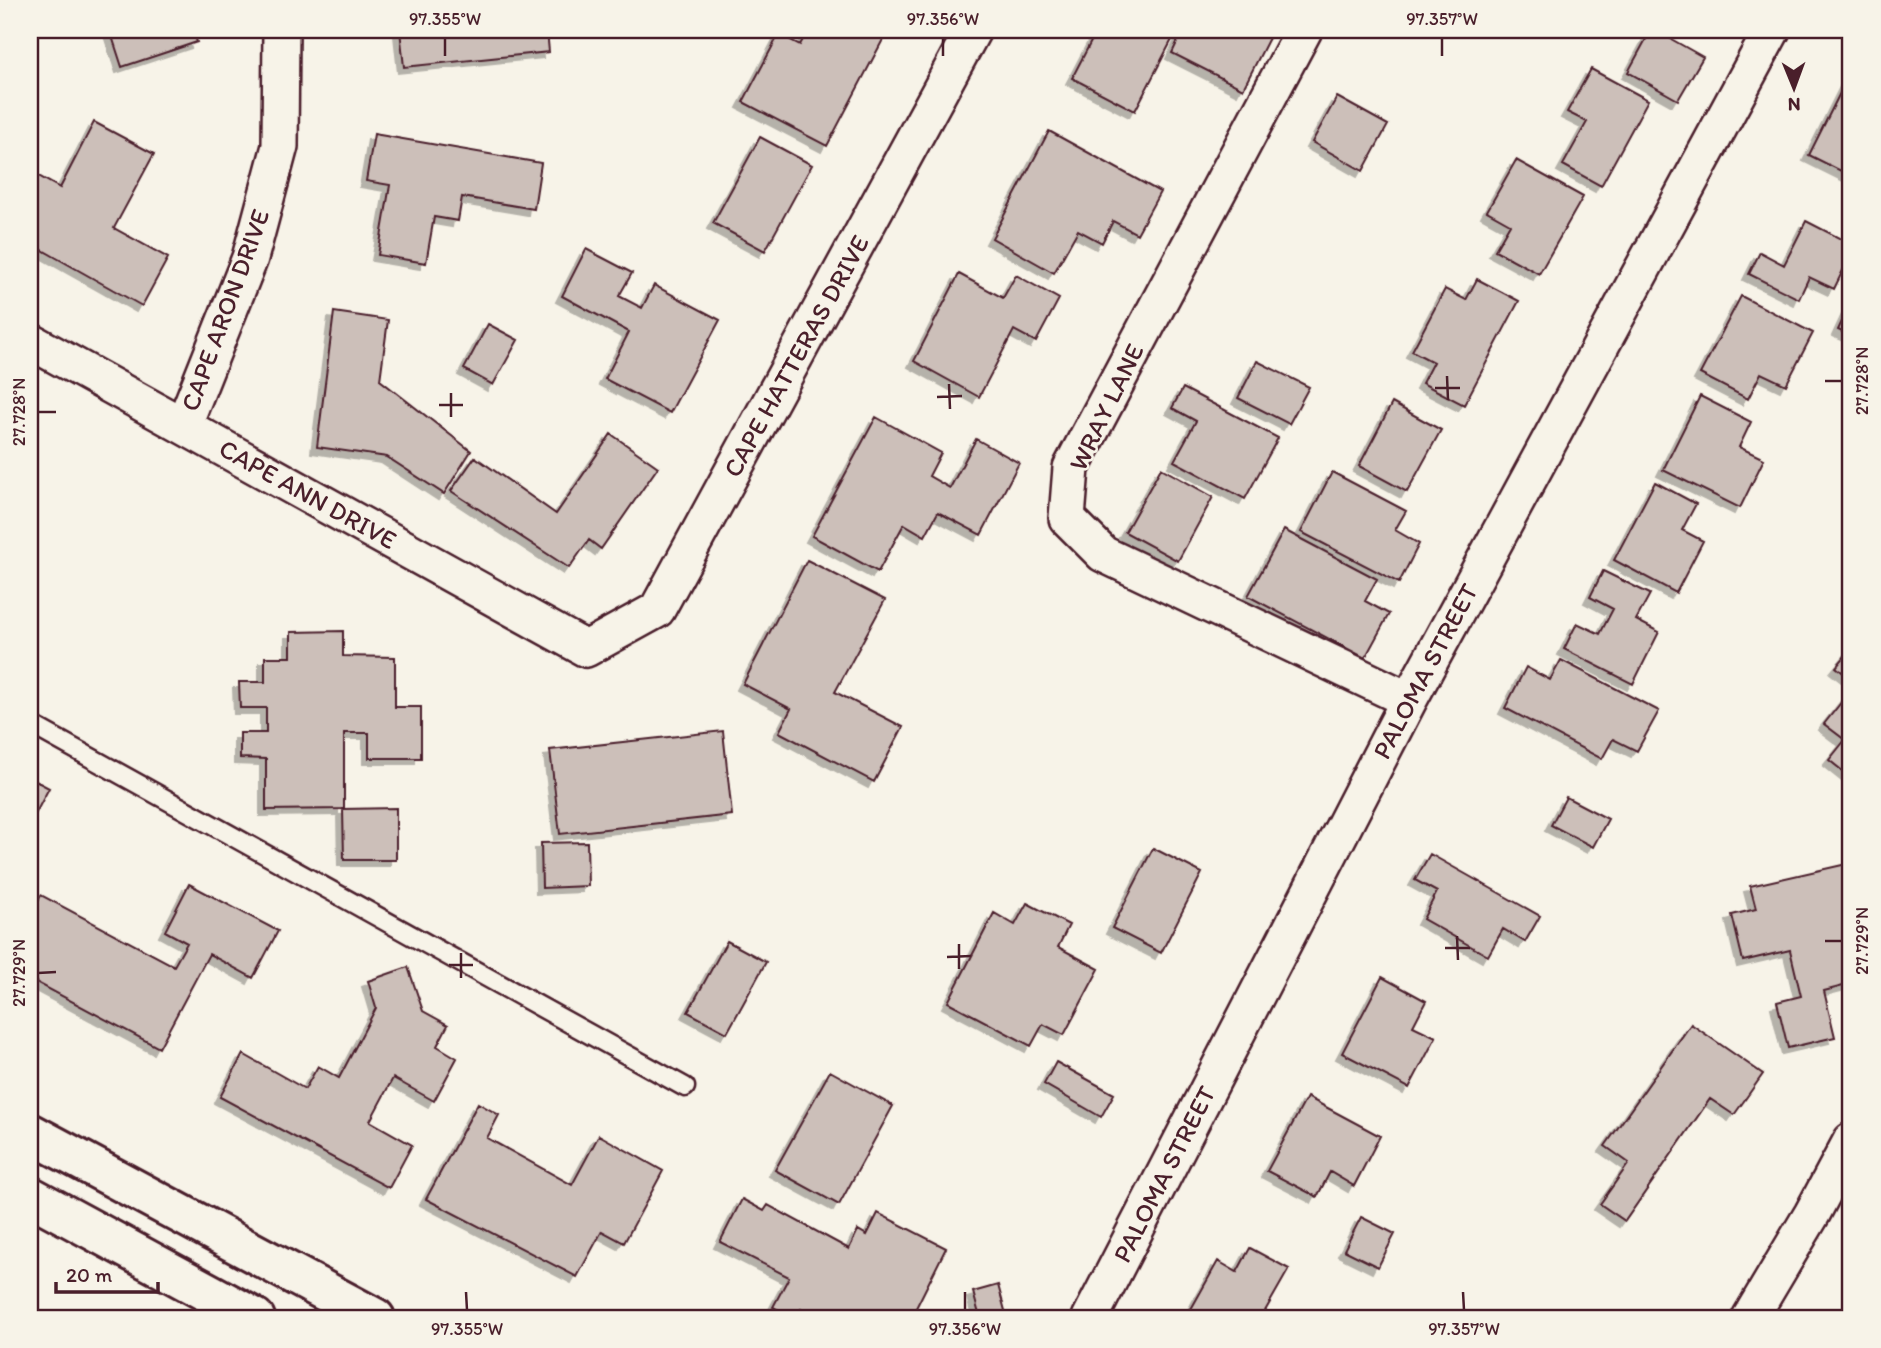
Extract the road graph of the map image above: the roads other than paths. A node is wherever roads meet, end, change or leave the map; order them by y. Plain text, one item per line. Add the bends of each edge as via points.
1 (281, 30) edge
2 (974, 30) edge
3 (1304, 30) edge
4 (1772, 30) edge
5 (30, 341) edge
6 (184, 424) junction
7 (586, 649) joint
8 (1409, 700) junction
9 (30, 724) edge
10 (685, 1087) dead end
11 (30, 1133) edge
12 (1851, 1141) edge
13 (30, 1196) edge
14 (255, 1318) edge
15 (374, 1318) edge
16 (1090, 1318) edge
17 (1750, 1318) edge

1 - 6 street, CAPE ARON DRIVE via 281,146 250,258
2 - 7 street, CAPE HATTERAS DRIVE via 657,610
3 - 8 street, WRAY LANE via 1071,468 1067,518 1103,554
4 - 8 street, PALOMA STREET
5 - 6 street, CAPE ANN DRIVE
6 - 7 street, CAPE ANN DRIVE
8 - 16 street, PALOMA STREET
9 - 10 lane
11 - 15 main road
12 - 17 street
13 - 14 main road

